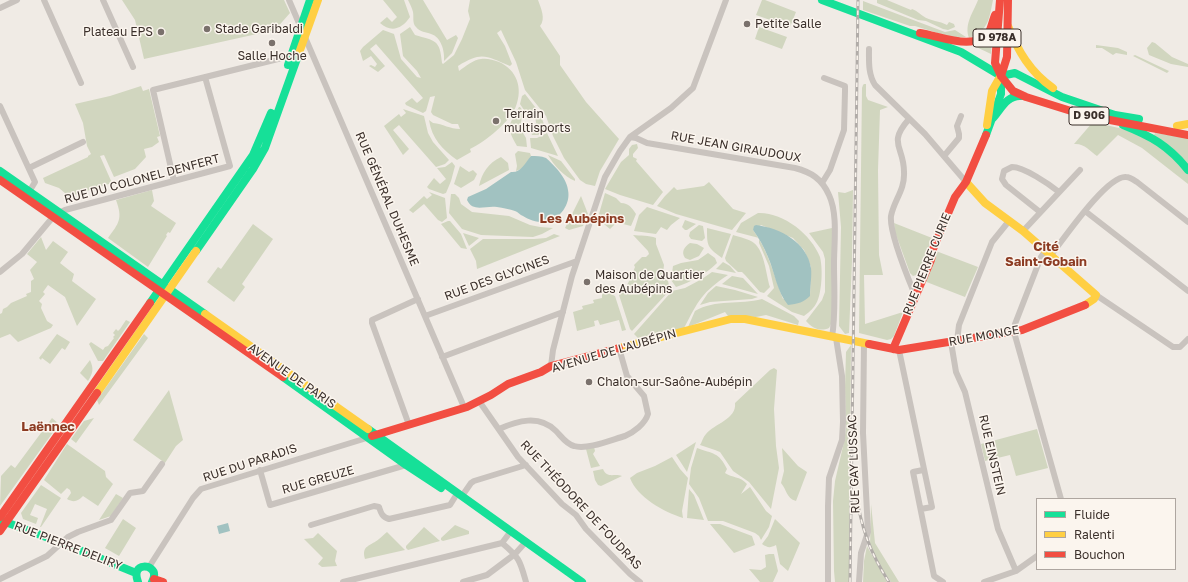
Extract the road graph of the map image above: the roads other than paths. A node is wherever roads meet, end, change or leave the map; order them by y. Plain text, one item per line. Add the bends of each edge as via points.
1 (17, 0) edge
2 (44, 0) edge
3 (103, 0) edge
4 (289, 0) edge
5 (310, 0) edge
6 (318, 0) edge
7 (726, 0) edge
8 (822, 0) edge
9 (999, 0) edge
10 (1008, 0) edge
11 (0, 8) edge
12 (301, 26) junction
13 (1008, 26) junction
14 (913, 33) junction
15 (306, 35) junction
16 (869, 49) dead end
17 (313, 53) junction
18 (297, 57) junction
19 (282, 58) dead end
20 (133, 68) dead end
21 (1001, 76) junction
22 (205, 77) junction
23 (824, 78) dead end
24 (81, 83) dead end
25 (1026, 97) junction
26 (1062, 97) junction
27 (0, 106) edge
28 (961, 116) dead end
29 (909, 118) junction
30 (993, 118) junction
31 (1115, 121) junction
32 (1188, 124) edge
33 (1177, 126) junction
34 (1188, 128) edge
35 (985, 134) junction
36 (1188, 135) edge
37 (630, 137) junction
38 (83, 142) dead end
39 (944, 156) junction
40 (29, 168) junction
41 (1080, 170) dead end
42 (1188, 170) edge
43 (0, 171) edge
44 (174, 181) junction
45 (3, 182) edge
46 (966, 182) junction
47 (822, 183) junction
48 (29, 192) junction
49 (1059, 192) junction
50 (1085, 211) junction
51 (1040, 212) junction
52 (56, 215) junction
53 (1009, 220) junction
54 (1188, 222) edge
55 (1023, 231) junction
56 (1048, 253) junction
57 (577, 261) junction
58 (0, 271) edge
59 (164, 290) junction
60 (1188, 291) edge
61 (915, 295) junction
62 (1096, 295) junction
63 (418, 299) junction
64 (563, 312) junction
65 (425, 316) junction
66 (1014, 332) junction
67 (834, 338) junction
68 (1188, 339) edge
69 (954, 342) junction
70 (864, 343) junction
71 (619, 348) junction
72 (896, 349) junction
73 (442, 357) junction
74 (551, 366) junction
75 (479, 401) junction
76 (464, 407) junction
77 (409, 424) junction
78 (499, 429) junction
79 (372, 436) junction
80 (162, 464) dead end
81 (406, 465) junction
82 (526, 465) junction
83 (260, 470) junction
84 (924, 470) junction
85 (458, 497) junction
86 (1061, 498) edge
87 (921, 509) junction
88 (2, 520) edge
89 (311, 525) dead end
90 (0, 531) edge
91 (508, 535) junction
92 (62, 543) junction
93 (502, 543) junction
94 (523, 545) junction
95 (515, 554) junction
96 (1036, 557) edge
97 (149, 567) junction
98 (1016, 571) junction
99 (136, 573) junction
100 (9, 576) junction
101 (0, 579) edge
102 (153, 580) edge
103 (12, 582) edge
104 (138, 582) edge
105 (163, 582) edge
106 (344, 582) edge
107 (463, 582) edge
108 (526, 582) edge
109 (574, 582) edge
110 (582, 582) edge
111 (640, 582) edge
112 (828, 582) edge
113 (859, 582) edge
114 (943, 582) edge
115 (984, 582) edge

1 - 11 street
2 - 24 street
3 - 20 street
4 - 12 street, RUE GÉNÉRAL DUHESME
5 - 12 main road
6 - 15 main road
7 - 37 street via 693,88 671,108
8 - 14 main road, D 906
9 - 14 main road via 989,31 975,41 964,43 936,35
9 - 21 main road, D 978A via 995,63
10 - 13 main road, D 978A
12 - 15 street, RUE GÉNÉRAL DUHESME
12 - 59 main road via 253,155
13 - 21 main road, D 978A via 1007,57
13 - 26 main road via 1028,67
14 - 21 main road, D 906 via 961,52
15 - 17 street, RUE GÉNÉRAL DUHESME
15 - 18 main road
16 - 29 street via 872,80
17 - 18 street
17 - 63 street, RUE GÉNÉRAL DUHESME
18 - 59 main road via 265,148 253,169
19 - 22 street
21 - 25 main road, D 906 via 1013,92
21 - 26 main road, D 906 via 1015,73
21 - 30 main road via 1000,94
21 - 35 main road via 992,91
22 - 44 street via 153,90
22 - 44 street, RUE DU COLONEL DENFERT via 230,166
23 - 47 street via 845,86 845,92 844,130 830,170
25 - 30 main road via 1012,97
25 - 31 main road, D 906 via 1084,115
26 - 33 main road, D 906 via 1115,115
27 - 40 street
28 - 39 street via 957,126 959,138
29 - 39 street
29 - 61 street via 901,128 898,138 897,144 904,164 904,180 892,211 891,226
30 - 35 main road
31 - 36 main road, D 906
31 - 42 main road via 1155,138 1174,152
32 - 33 main road
33 - 34 main road, D 906
35 - 46 main road, RUE PIERRE CURIE
37 - 47 street, RUE JEAN GIRAUDOUX via 646,143 806,170
37 - 57 street via 605,178
38 - 40 street
39 - 46 street
40 - 48 street via 35,182
41 - 49 street
43 - 48 main road, AVENUE DE PARIS
44 - 52 street, RUE DU COLONEL DENFERT via 65,210
45 - 48 street via 25,193
45 - 52 main road, AVENUE DE PARIS via 37,206
46 - 53 main road via 985,203
46 - 61 main road, RUE PIERRE CURIE via 955,197
47 - 67 street, RUE JEAN GIRAUDOUX via 831,199 834,213
48 - 52 main road, AVENUE DE PARIS
49 - 51 street
49 - 51 street via 1020,169 1012,167 1004,171 1002,179 1006,185
50 - 54 street via 1101,193 1117,180 1126,177 1131,178
50 - 56 street
50 - 60 street
51 - 55 street
52 - 58 street via 22,254
52 - 59 main road, AVENUE DE PARIS
52 - 59 main road, AVENUE DE PARIS via 81,228
53 - 55 main road
53 - 69 street, RUE EINSTEIN via 992,242
55 - 56 main road
56 - 62 main road
56 - 66 street via 1041,257 1014,324
57 - 64 street
57 - 65 street, RUE DES GLYCINES
59 - 79 main road, AVENUE DE PARIS
59 - 88 main road
61 - 72 main road, RUE PIERRE CURIE
62 - 66 main road, RUE MONGE via 1082,307
62 - 68 street via 1173,347 1180,347
63 - 65 street, RUE GÉNÉRAL DUHESME
63 - 77 street via 372,320
64 - 73 street
64 - 74 street
65 - 73 street, RUE GÉNÉRAL DUHESME
66 - 69 main road, RUE MONGE
66 - 86 street
67 - 70 main road, AVENUE DE L'AUBÉPIN
67 - 71 main road, AVENUE DE L'AUBÉPIN via 738,319
67 - 112 street, RUE JEAN GIRAUDOUX via 842,376 843,422 842,440 829,478
69 - 72 main road, RUE MONGE
69 - 98 street, RUE EINSTEIN via 956,372 965,392 998,529
70 - 72 main road, RUE MONGE
70 - 113 street, RUE GAY LUSSAC via 863,433 868,532 861,553
71 - 74 main road, AVENUE DE L'AUBÉPIN
71 - 78 street via 627,376 644,396 648,414 646,420 631,433 578,447 569,444 554,429 539,421 523,420
72 - 84 street
73 - 76 street, RUE GÉNÉRAL DUHESME
74 - 75 main road, AVENUE DE L'AUBÉPIN via 508,384
75 - 76 main road, AVENUE DE L'AUBÉPIN
75 - 78 street, RUE THÉODORE DE FOUDRAS
76 - 77 main road, AVENUE DE L'AUBÉPIN
77 - 79 main road, AVENUE DE L'AUBÉPIN
78 - 82 street, RUE THÉODORE DE FOUDRAS
79 - 81 main road, AVENUE DE PARIS
79 - 83 street, RUE DU PARADIS
79 - 85 main road, AVENUE DE PARIS
80 - 92 street via 144,491 130,493 111,520 78,532
81 - 83 street, RUE GREUZE via 270,505
81 - 85 main road, AVENUE DE PARIS
82 - 85 street via 471,482
82 - 111 street, RUE THÉODORE DE FOUDRAS
83 - 97 street, RUE DU PARADIS via 197,492
84 - 87 street via 932,507
84 - 87 street via 913,472
85 - 89 street via 450,505 389,519 385,518 379,507 374,506
85 - 91 main road, AVENUE DE PARIS
85 - 110 main road, AVENUE DE PARIS
87 - 114 street via 934,576
88 - 90 main road
88 - 92 main road, RUE PIERRE DELIRY
91 - 93 street
91 - 94 main road, AVENUE DE PARIS
92 - 99 main road, RUE PIERRE DELIRY
92 - 100 street via 47,556
93 - 95 street
93 - 106 street
94 - 95 street
94 - 109 main road, AVENUE DE PARIS
95 - 107 street via 487,575
95 - 108 street via 520,561
96 - 98 street
97 - 99 main road via 140,567
97 - 102 main road via 153,571
98 - 115 street
99 - 104 main road
100 - 101 street
100 - 103 street
102 - 105 main road

